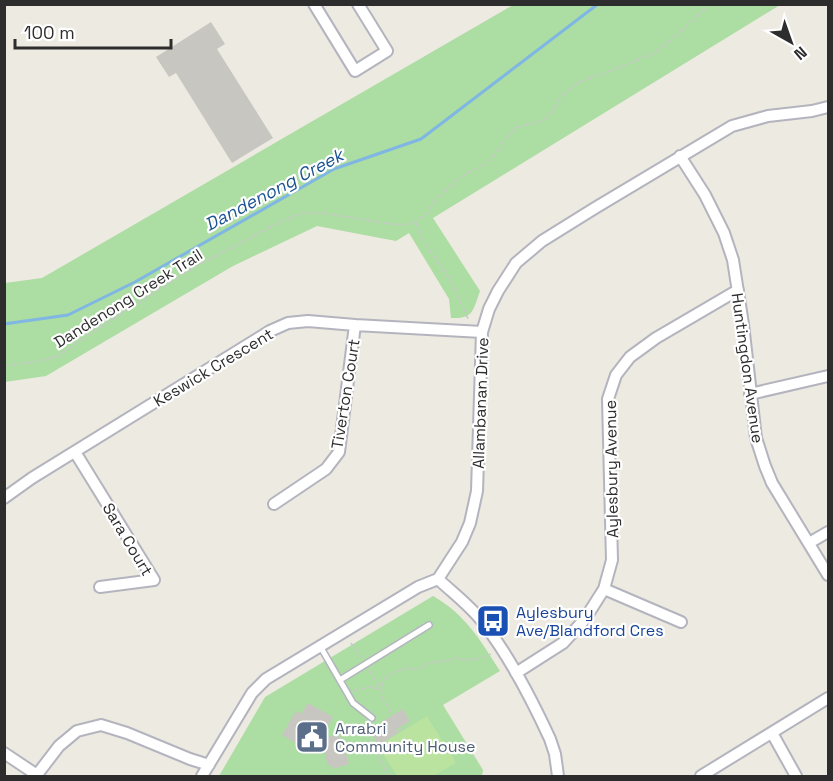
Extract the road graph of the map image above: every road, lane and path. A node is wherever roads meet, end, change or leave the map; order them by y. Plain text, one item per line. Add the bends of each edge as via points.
1 (314, 4) edge
2 (358, 4) edge
3 (710, 4) edge
4 (828, 107) edge
5 (680, 156) junction
6 (416, 222) junction
7 (738, 290) junction
8 (355, 325) junction
9 (469, 331) junction
10 (482, 332) junction
11 (4, 366) edge
12 (828, 376) edge
13 (750, 394) junction
14 (75, 452) junction
15 (4, 498) edge
16 (274, 504) dead end
17 (828, 532) edge
18 (809, 543) junction
19 (828, 574) edge
20 (438, 579) junction
21 (100, 587) dead end
22 (604, 589) junction
23 (681, 622) dead end
24 (429, 625) dead end
25 (320, 646) junction
26 (491, 654) dead end
27 (516, 673) junction
28 (340, 680) junction
29 (382, 689) junction
30 (347, 693) junction
31 (828, 698) edge
32 (372, 718) joint
33 (399, 731) dead end
34 (772, 733) junction
35 (378, 745) dead end
36 (373, 747) junction
37 (4, 753) edge
38 (209, 765) junction
39 (37, 776) edge
40 (202, 777) edge
41 (388, 777) edge
42 (558, 777) edge
43 (701, 777) edge
44 (796, 777) edge

1 - 2 street via 355,71 387,51
3 - 6 path via 656,52 585,79 562,95 544,120 516,128 487,162 458,179
4 - 5 street, Allambanan Drive via 751,119
5 - 7 street, Huntingdon Avenue via 724,233
5 - 10 street, Allambanan Drive via 543,241 516,263 489,309
6 - 9 path via 421,237 457,291 469,320
6 - 11 path, Dandenong Creek Trail via 390,224 303,213 191,269 58,356
7 - 13 street, Huntingdon Avenue
7 - 22 street, Aylesbury Avenue via 656,338 630,357 616,375 608,399 612,560
8 - 9 street, Keswick Crescent
8 - 14 street, Keswick Crescent via 308,321 288,323 270,331
8 - 16 street, Tiverton Court via 339,452 326,469
9 - 10 street, Keswick Crescent
10 - 20 street, Allambanan Drive via 474,506 462,542
12 - 13 street
13 - 18 street, Huntingdon Avenue via 756,438 765,466
14 - 15 street, Keswick Crescent
14 - 21 street, Sara Court via 154,580
17 - 18 street
18 - 19 street, Huntingdon Avenue
20 - 25 street
20 - 27 street via 485,624
22 - 23 street
22 - 27 street, Aylesbury Avenue via 585,619 563,643
24 - 28 lane
25 - 28 lane
25 - 38 street via 258,686
26 - 29 path via 478,659 429,662 418,670 395,672 383,680
27 - 42 street via 550,739
28 - 30 lane
29 - 30 path via 368,687
29 - 33 path via 381,696 402,729
30 - 32 lane
31 - 34 street
32 - 36 path via 368,733
34 - 43 street
34 - 44 street
35 - 36 path
36 - 41 path
37 - 39 street
38 - 39 street via 101,725 77,731 59,746
38 - 40 street

